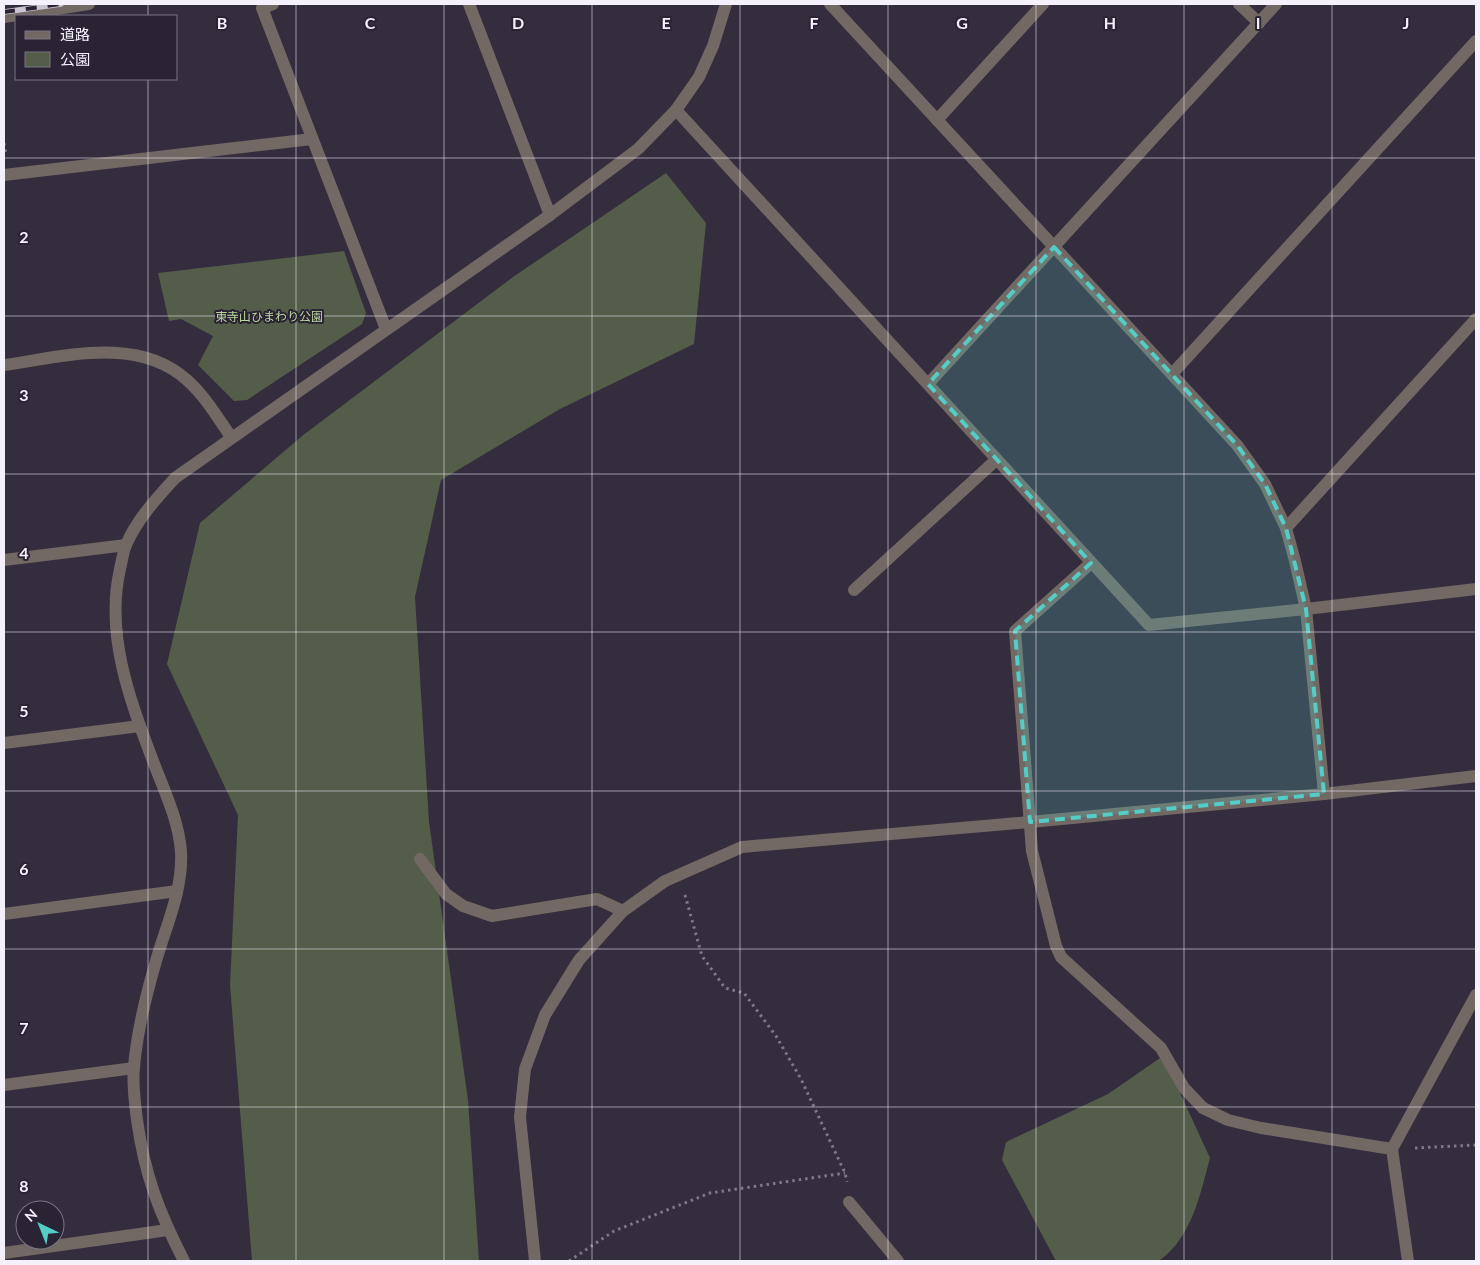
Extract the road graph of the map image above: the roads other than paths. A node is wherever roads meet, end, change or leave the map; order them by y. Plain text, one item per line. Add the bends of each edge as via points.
1 (89, 4) edge
2 (273, 4) edge
3 (469, 4) edge
4 (726, 4) edge
5 (830, 4) edge
6 (1043, 4) edge
7 (1239, 4) edge
8 (1276, 4) edge
9 (17, 15) edge
10 (1259, 23) junction
11 (1476, 42) edge
12 (676, 110) junction
13 (937, 120) junction
14 (312, 139) junction
15 (4, 175) edge
16 (550, 215) junction
17 (1054, 247) junction
18 (1476, 319) edge
19 (386, 329) junction
20 (4, 365) edge
21 (1172, 374) junction
22 (928, 384) junction
23 (231, 437) junction
24 (996, 460) junction
25 (1286, 528) junction
26 (126, 545) junction
27 (4, 560) edge
28 (1091, 563) junction
29 (1476, 589) edge
30 (854, 590) dead end
31 (1306, 609) junction
32 (140, 726) junction
33 (4, 743) edge
34 (1476, 776) edge
35 (1324, 794) junction
36 (1030, 822) junction
37 (420, 858) dead end
38 (177, 891) junction
39 (623, 911) junction
40 (4, 914) edge
41 (1476, 995) edge
42 (134, 1068) junction
43 (4, 1084) edge
44 (1392, 1149) junction
45 (849, 1202) road end
46 (168, 1230) junction
47 (4, 1253) edge
48 (184, 1261) edge
49 (535, 1261) edge
50 (898, 1261) edge
51 (1408, 1261) edge

1 - 9 street
2 - 14 street via 262,8
3 - 16 street
4 - 12 street via 699,77
5 - 13 street
6 - 13 street
7 - 10 street
8 - 10 street
10 - 17 street
11 - 21 street
12 - 16 street via 638,149
12 - 22 street
13 - 17 street
14 - 15 street
14 - 19 street
16 - 19 street
17 - 21 street
17 - 22 street
18 - 25 street
19 - 23 street
20 - 23 street via 122,352 158,362 187,380
21 - 25 street via 1237,445 1265,484
22 - 24 street
23 - 26 street via 175,478 147,510
24 - 28 street
24 - 30 street
25 - 31 street
26 - 27 street
26 - 32 street via 114,610 116,646
28 - 31 street via 1149,625
28 - 36 street via 1015,631
29 - 31 street
31 - 35 street
32 - 33 street
32 - 38 street via 174,817 181,852
34 - 35 street
35 - 36 street
36 - 39 street via 742,847 665,881
36 - 44 street via 1032,851 1061,958 1161,1048 1184,1088 1203,1108 1228,1120 1261,1128
37 - 39 street via 446,894 463,906 492,916 597,900
38 - 40 street
38 - 42 street via 155,962
39 - 49 street via 579,960 545,1015 525,1069 520,1116
41 - 44 street
42 - 43 street
42 - 46 street via 141,1148 149,1183
44 - 51 street
45 - 50 street
46 - 47 street
46 - 48 street

